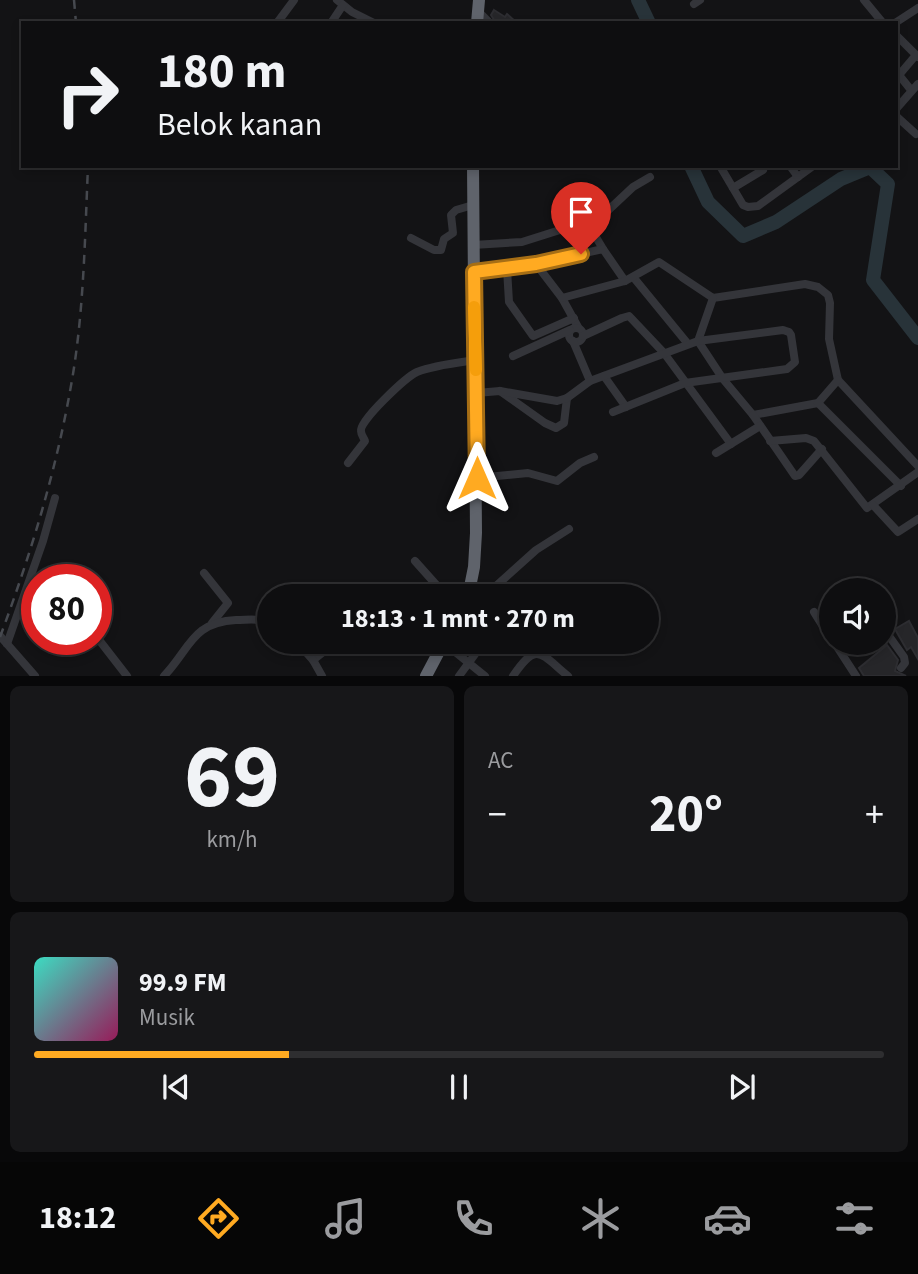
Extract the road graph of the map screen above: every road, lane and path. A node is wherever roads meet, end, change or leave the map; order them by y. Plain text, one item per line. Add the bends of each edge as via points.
1 (294, 0) edge
2 (864, 0) edge
3 (340, 3) edge
4 (918, 8) edge
5 (278, 21) edge
6 (332, 21) edge
7 (371, 21) edge
8 (878, 21) edge
9 (898, 21) edge
10 (898, 38) edge
11 (917, 56) edge
12 (915, 87) edge
13 (898, 107) edge
14 (898, 118) edge
15 (916, 134) dead end
16 (473, 168) edge
17 (721, 168) edge
18 (791, 168) edge
19 (810, 168) edge
20 (763, 170) dead end
21 (650, 177) dead end
22 (798, 177) junction
23 (733, 188) junction
24 (473, 205) junction
25 (587, 222) junction
26 (411, 238) dead end
27 (473, 245) junction
28 (603, 249) junction
29 (536, 264) junction
30 (507, 269) junction
31 (474, 272) junction
32 (630, 279) junction
33 (562, 298) junction
34 (713, 298) junction
35 (573, 318) junction
36 (574, 329) junction
37 (583, 336) junction
38 (536, 340) junction
39 (573, 341) junction
40 (698, 341) junction
41 (688, 344) junction
42 (664, 353) junction
43 (513, 356) dead end
44 (476, 360) junction
45 (604, 376) junction
46 (723, 379) junction
47 (838, 380) junction
48 (590, 382) junction
49 (685, 383) junction
50 (500, 391) junction
51 (476, 393) junction
52 (567, 398) junction
53 (818, 403) junction
54 (626, 407) junction
55 (613, 412) dead end
56 (753, 415) junction
57 (760, 426) junction
58 (771, 441) junction
59 (731, 444) junction
60 (822, 449) junction
61 (716, 453) dead end
62 (594, 457) dead end
63 (348, 463) dead end
64 (918, 466) edge
65 (918, 472) edge
66 (477, 478) junction
67 (901, 486) junction
68 (55, 498) dead end
69 (873, 505) junction
70 (918, 519) edge
71 (569, 529) dead end
72 (415, 561) dead end
73 (204, 573) dead end
74 (436, 584) edge
75 (471, 584) edge
76 (498, 584) edge
77 (814, 612) dead end
78 (257, 619) edge
79 (819, 620) edge
80 (212, 624) junction
81 (0, 636) edge
82 (8, 644) junction
83 (896, 646) edge
84 (308, 654) edge
85 (321, 654) edge
86 (438, 654) edge
87 (458, 654) edge
88 (475, 654) edge
89 (111, 655) edge
90 (842, 655) edge
91 (313, 660) junction
92 (469, 663) junction
93 (901, 668) dead end
94 (35, 676) edge
95 (127, 676) edge
96 (164, 676) edge
97 (322, 676) edge
98 (426, 676) edge
99 (459, 676) edge
100 (485, 676) edge
101 (513, 676) edge
102 (568, 676) edge
103 (856, 676) edge

1 - 5 street
2 - 8 street
3 - 6 street
3 - 7 street
4 - 9 street
10 - 11 street
11 - 12 street via 899,75
12 - 13 street
14 - 15 street
16 - 24 highway
17 - 23 street
18 - 22 street
19 - 22 street
20 - 23 street
21 - 25 street via 601,217
22 - 23 street via 752,208 743,205
24 - 26 street via 451,215 453,233 444,239 440,250
24 - 27 highway
25 - 27 street via 522,242
25 - 28 street
27 - 31 highway
28 - 29 street
28 - 32 street
29 - 30 street
29 - 33 street
30 - 31 street
30 - 38 street via 509,302
31 - 44 highway
32 - 33 street
32 - 34 street via 663,263
32 - 41 street
33 - 35 street
34 - 40 street
34 - 47 street via 805,284 818,287 830,303 829,339
35 - 36 street
35 - 38 street
36 - 37 street via 582,330
36 - 38 street
36 - 39 street via 569,336
37 - 39 street
37 - 42 street via 629,316
38 - 43 street
39 - 48 street
40 - 41 street
40 - 46 street
40 - 46 street via 789,332 796,362 791,367
41 - 42 street
42 - 45 street
42 - 49 street
44 - 51 highway
44 - 63 street via 409,376 362,427 365,441
45 - 48 street
45 - 54 street
46 - 49 street
46 - 56 street
47 - 53 street
47 - 64 street
48 - 52 street
49 - 54 street
49 - 59 street
50 - 51 street
50 - 52 street via 557,401
50 - 52 street via 556,428 564,423
51 - 66 highway
53 - 56 street
53 - 67 street
54 - 55 street
56 - 57 street
57 - 58 street
57 - 59 street
58 - 60 street via 806,438
58 - 60 street via 795,476
59 - 61 street
60 - 69 street via 864,506
62 - 66 street via 557,481 531,473
65 - 67 street
66 - 75 highway
67 - 69 street
68 - 82 street
69 - 70 street via 898,532
71 - 76 street via 536,550
72 - 74 street
73 - 80 street via 228,603
77 - 79 street
78 - 80 street
80 - 96 street
81 - 82 street
82 - 94 street
83 - 93 street via 904,657
84 - 91 street
85 - 91 street
86 - 98 highway
87 - 92 street
88 - 92 street
89 - 95 street
90 - 103 street
91 - 97 street
92 - 99 street
92 - 100 street
101 - 102 street via 533,653 541,654

